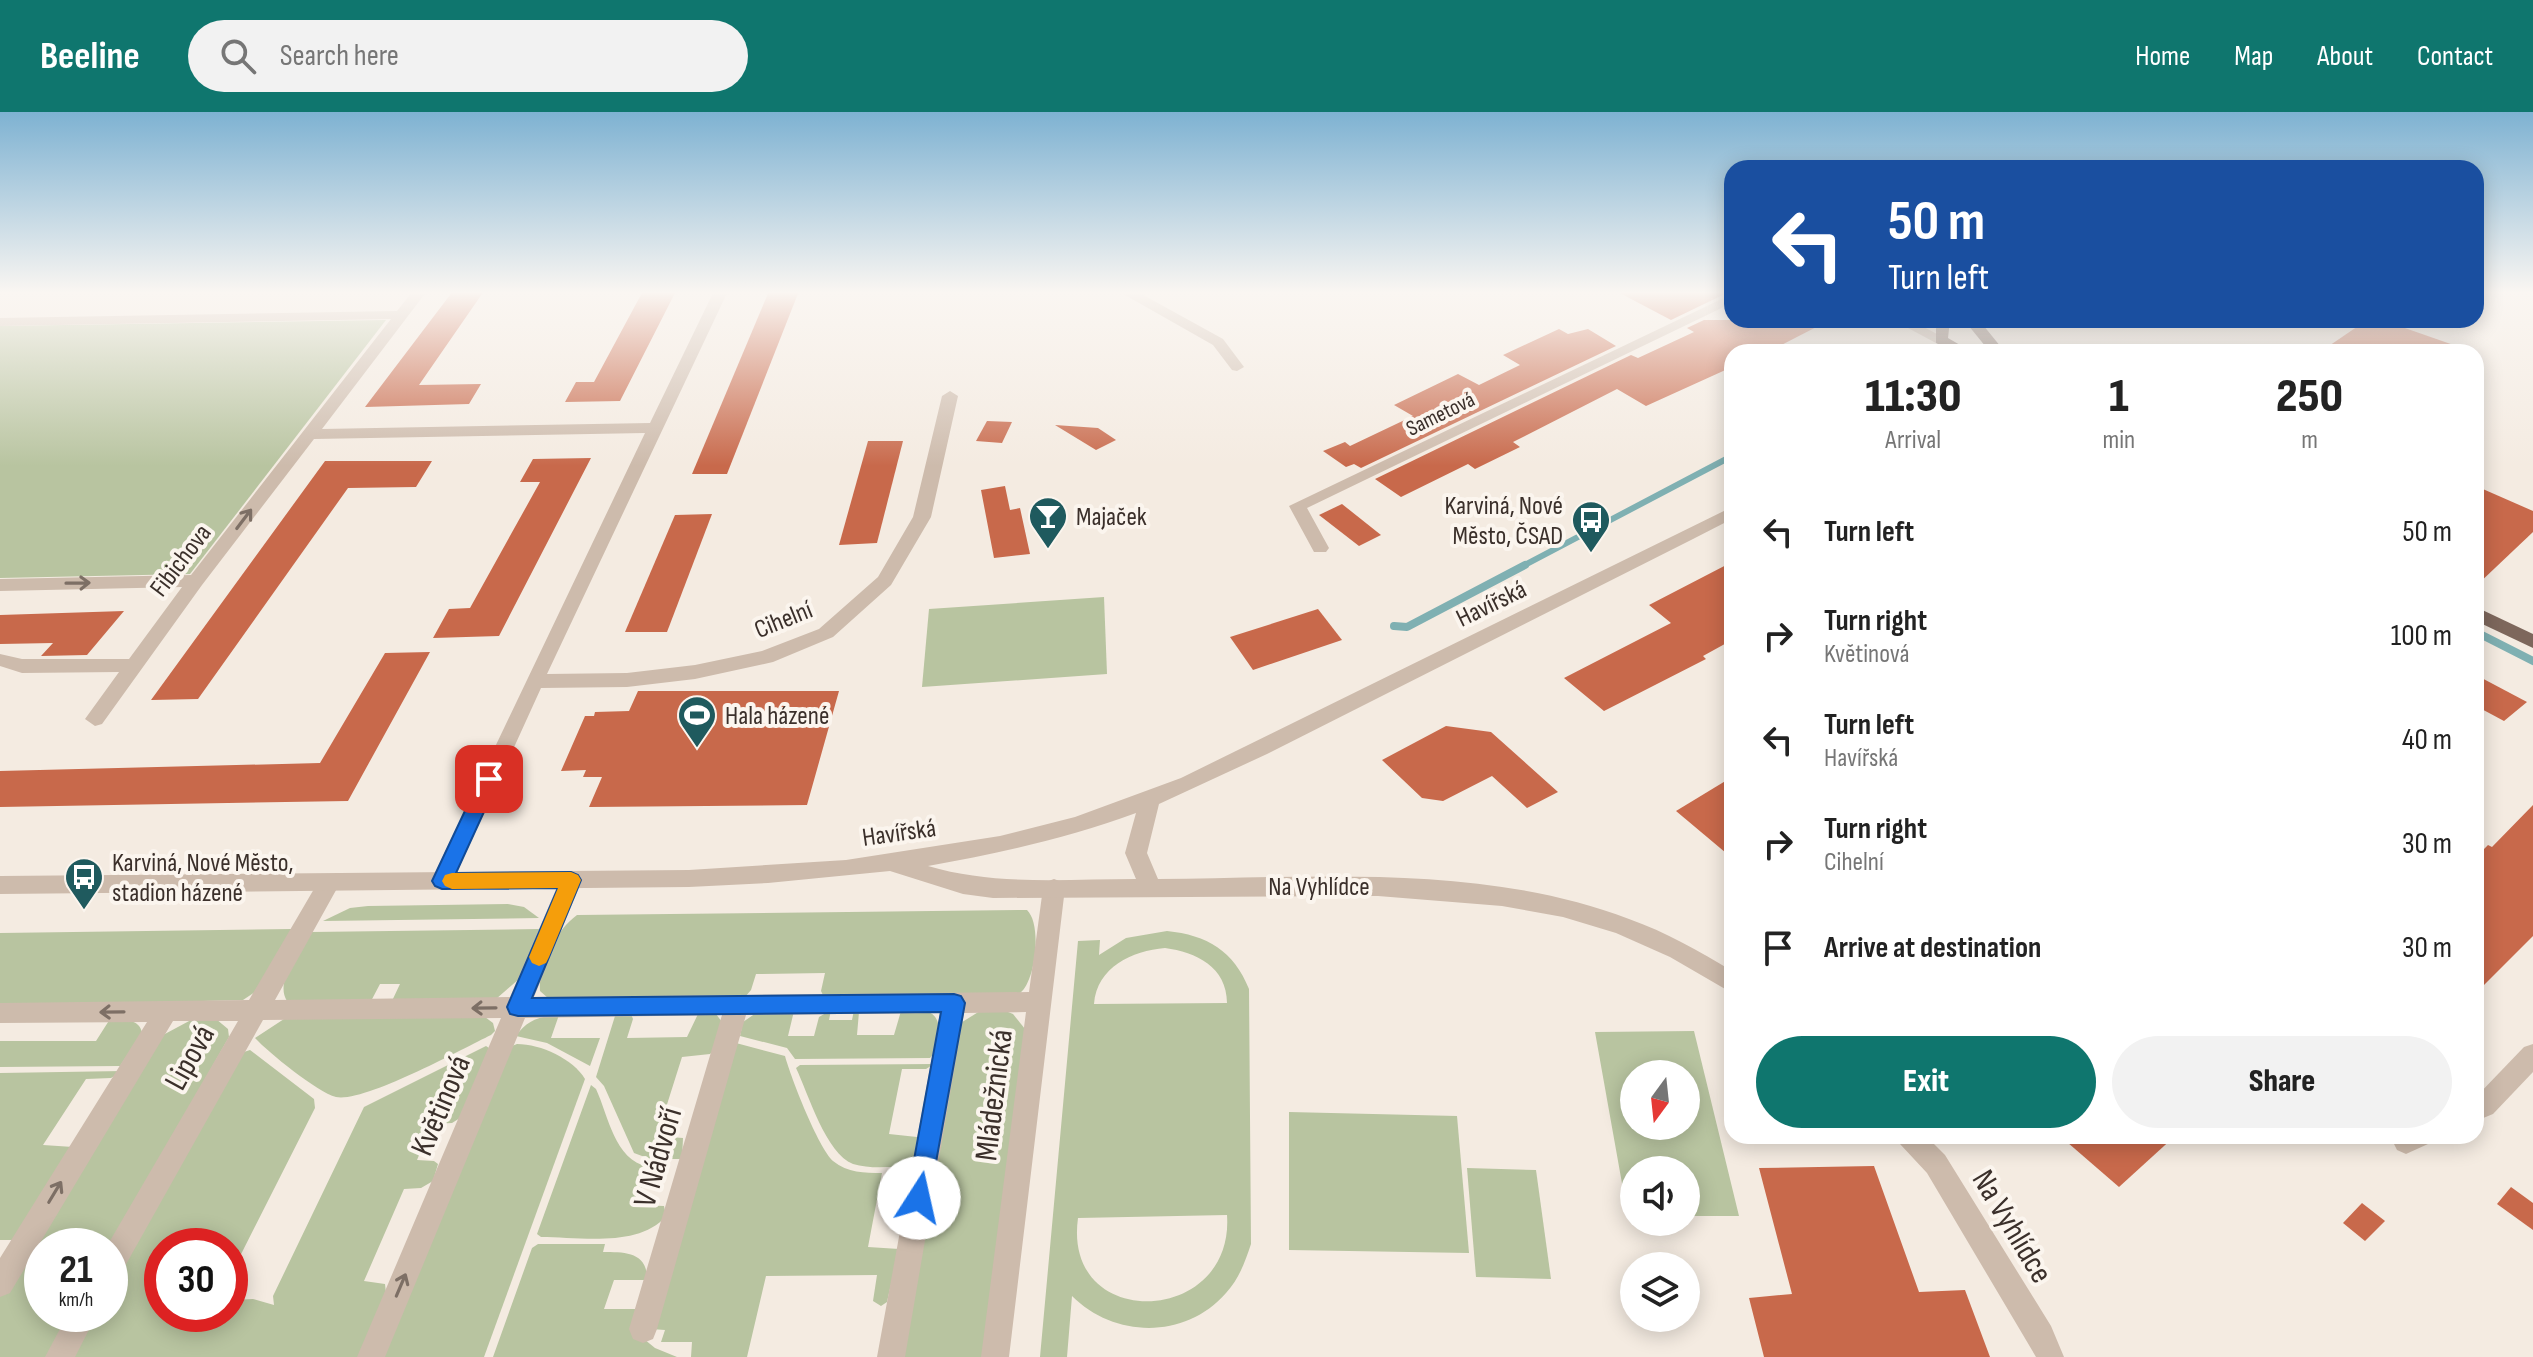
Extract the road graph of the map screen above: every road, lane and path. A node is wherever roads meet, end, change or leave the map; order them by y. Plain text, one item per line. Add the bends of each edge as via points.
1 (374, 349) edge
2 (693, 349) edge
3 (1225, 349) edge
4 (1625, 349) edge
5 (1237, 367) dead end
6 (950, 396) dead end
7 (656, 428) junction
8 (308, 434) junction
9 (1724, 516) edge
10 (1320, 548) dead end
11 (196, 581) junction
12 (0, 585) edge
13 (2484, 617) edge
14 (2533, 642) edge
15 (0, 660) edge
16 (134, 665) junction
17 (534, 681) junction
18 (95, 719) dead end
19 (1150, 799) junction
20 (890, 864) junction
21 (571, 880) junction
22 (442, 881) junction
23 (329, 883) junction
24 (0, 885) edge
25 (1151, 887) junction
26 (1054, 888) junction
27 (1724, 977) edge
28 (1038, 1002) junction
29 (954, 1003) junction
30 (737, 1005) junction
31 (518, 1007) junction
32 (254, 1010) junction
33 (166, 1011) junction
34 (0, 1013) edge
35 (2533, 1055) edge
36 (2484, 1106) edge
37 (1917, 1144) edge
38 (128, 1234) edge
39 (0, 1283) edge
40 (643, 1329) dead end
41 (73, 1332) edge
42 (59, 1357) edge
43 (371, 1357) edge
44 (891, 1357) edge
45 (995, 1357) edge
46 (2050, 1357) edge

1 - 8 street, Fibichova
2 - 7 street
3 - 5 street
4 - 10 street, Sametová via 1297,506
6 - 17 street, Cihelní via 922,517 885,581 826,633 766,657 695,672 627,680
7 - 8 street
7 - 17 street
11 -> 8 street, Fibichova
9 - 19 street, Havířská via 1297,733
12 -> 11 street
11 - 16 street, Fibichova
13 - 14 main road
15 - 16 street via 22,666
16 - 18 street, Fibichova
17 - 22 street
19 - 20 street, Havířská via 1006,843
19 - 25 street via 1136,853
20 - 21 street, Havířská
20 - 26 street, Na Vyhlídce via 963,885
21 - 22 street, Havířská
21 - 31 street, Květinová
22 - 23 street, Havířská
23 - 24 street, Havířská
23 - 32 street, Lipová
25 - 26 street, Na Vyhlídce
25 - 27 street, Na Vyhlídce via 1381,886 1533,901 1606,921 1698,958
26 - 28 street, Mládežnická
28 - 29 street
28 - 45 street, Mládežnická
29 - 30 street
29 - 44 street, Mládežnická
30 - 31 street
30 - 40 street, V Nádvoří
31 -> 32 street
43 -> 31 street, Květinová
32 - 33 street
32 - 38 street, Lipová
33 -> 34 street
39 -> 33 street, Lipová
35 - 36 street
37 - 46 street, Na Vyhlídce via 1936,1164
41 - 42 street

